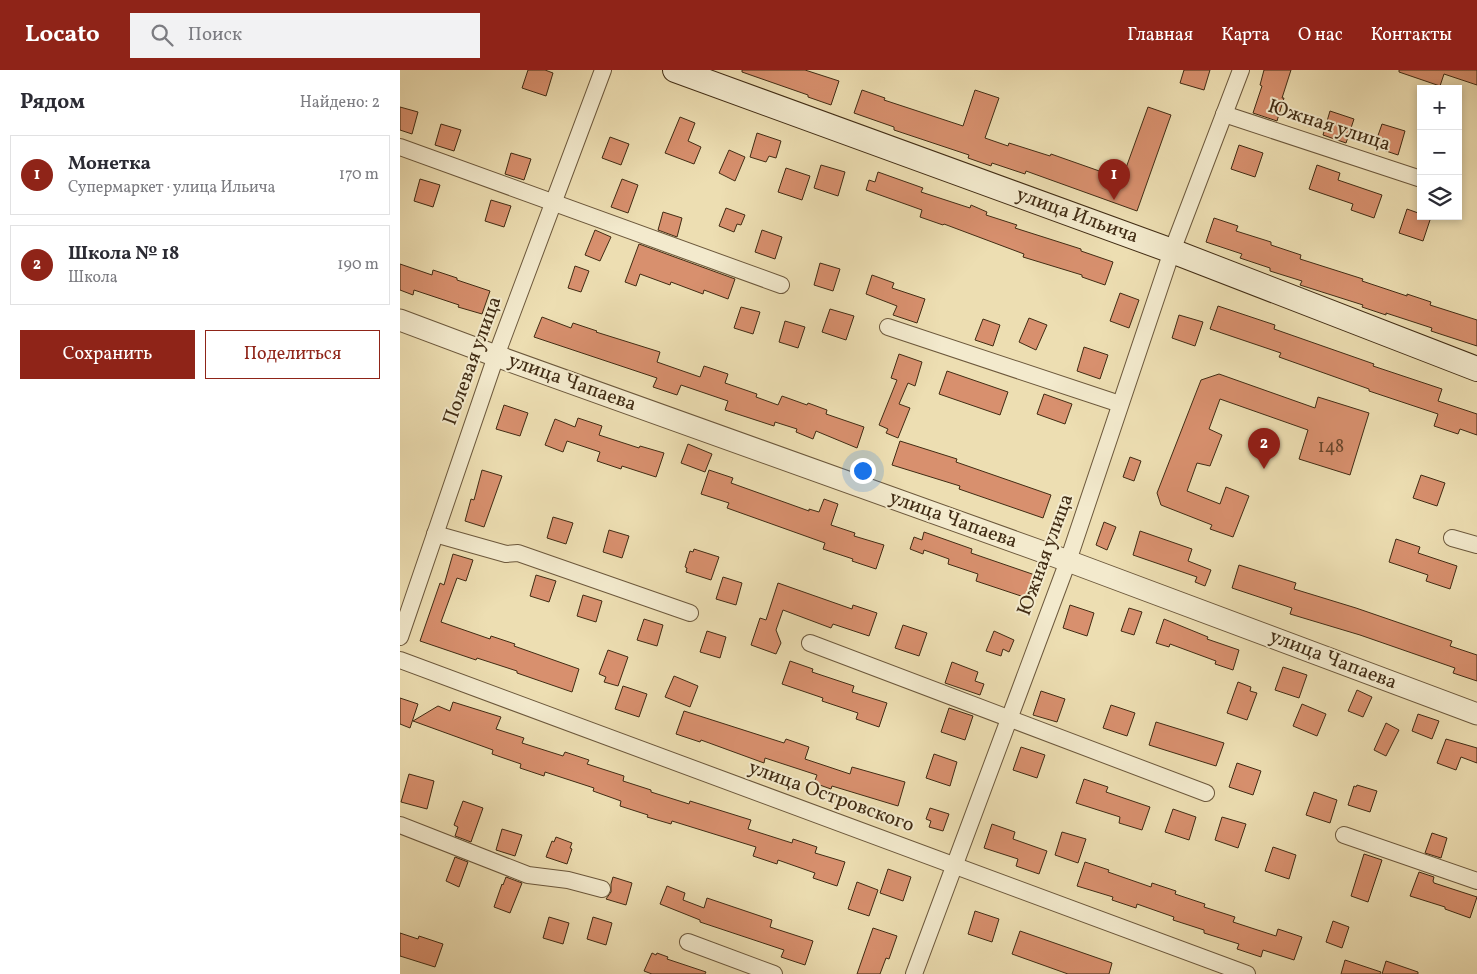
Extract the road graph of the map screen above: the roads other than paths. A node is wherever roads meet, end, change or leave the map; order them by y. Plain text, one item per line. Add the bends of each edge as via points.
1 (603, 70) edge
2 (675, 70) edge
3 (1240, 70) edge
4 (1224, 114) junction
5 (400, 148) edge
6 (1417, 178) edge
7 (554, 203) junction
8 (1172, 251) junction
9 (781, 285) dead end
10 (400, 320) edge
11 (888, 327) dead end
12 (496, 356) junction
13 (1477, 369) edge
14 (1120, 404) junction
15 (435, 534) junction
16 (1452, 538) dead end
17 (1477, 545) edge
18 (1068, 561) junction
19 (690, 613) dead end
20 (400, 637) edge
21 (810, 643) dead end
22 (400, 660) edge
23 (1477, 714) edge
24 (1009, 718) junction
25 (1206, 793) dead end
26 (400, 825) edge
27 (1344, 835) dead end
28 (954, 866) junction
29 (1477, 881) edge
30 (602, 889) dead end
31 (688, 942) dead end
32 (774, 974) edge
33 (914, 974) edge
34 (1247, 974) edge

1 - 7 street, Полевая улица
2 - 8 main road, улица Ильича
3 - 4 street, Южная улица
4 - 6 street, Южная улица
4 - 8 street, Южная улица
5 - 7 street
7 - 9 street
7 - 12 street, Полевая улица
8 - 13 main road, улица Ильича
8 - 14 street, Южная улица
10 - 12 street, улица Чапаева
11 - 14 street
12 - 15 street, Полевая улица
12 - 18 street, улица Чапаева
14 - 18 street, Южная улица
15 - 19 street via 506,554 518,553
15 - 20 street, Полевая улица
16 - 17 street
18 - 23 street, улица Чапаева
18 - 24 street, Южная улица
21 - 24 street
22 - 28 street, улица Островского
24 - 25 street
24 - 28 street, Южная улица
26 - 30 street via 528,875 568,880
27 - 29 street
28 - 33 street, Южная улица
28 - 34 street, улица Островского
31 - 32 street

